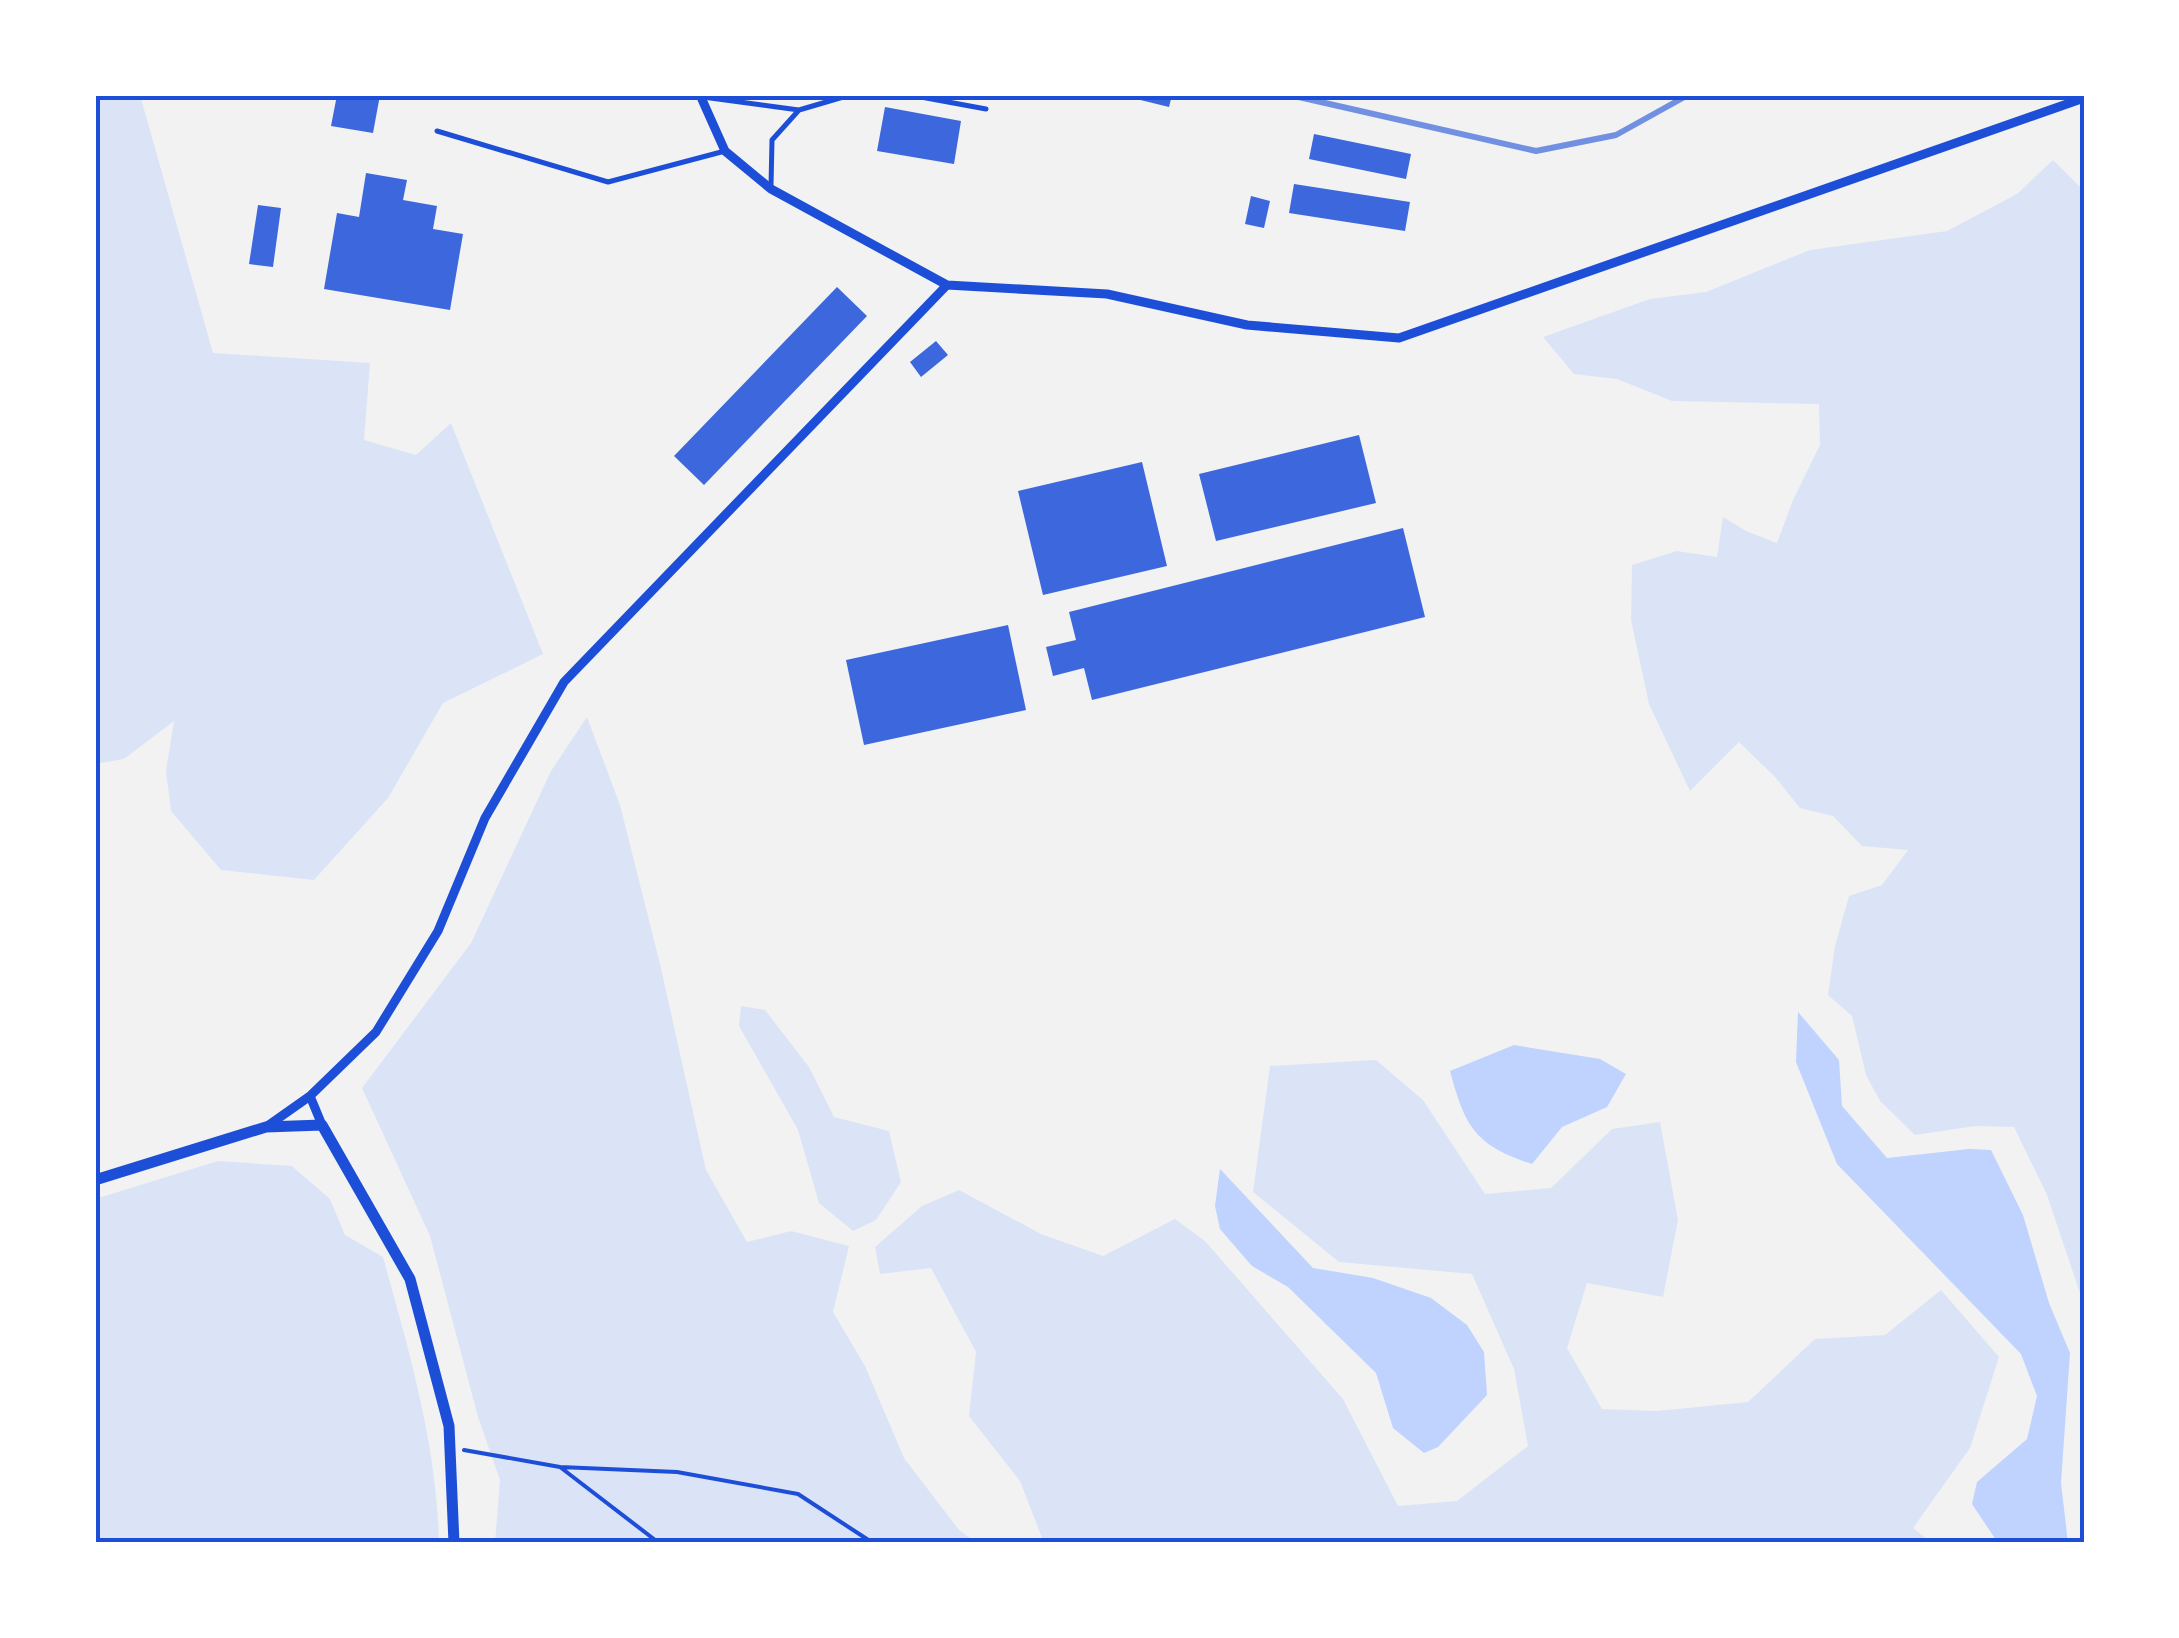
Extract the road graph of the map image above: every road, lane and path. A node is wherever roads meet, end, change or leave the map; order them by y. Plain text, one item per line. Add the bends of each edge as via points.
1 (850, 95) edge
2 (910, 95) edge
3 (700, 96) edge
4 (2084, 98) edge
5 (986, 109) dead end
6 (799, 110) junction
7 (437, 131) dead end
8 (725, 151) junction
9 (771, 189) junction
10 (947, 285) junction
11 (310, 1096) junction
12 (322, 1125) junction
13 (266, 1126) junction
14 (95, 1180) edge
15 (450, 1448) junction
16 (560, 1468) junction
17 (454, 1543) edge
18 (659, 1543) edge
19 (873, 1543) edge

1 - 6 lane
2 - 5 lane
3 - 6 lane
3 - 8 street
4 - 10 street via 1399,338 1247,325 1107,294
6 - 9 lane via 772,140
7 - 8 lane via 608,182
8 - 9 street
9 - 10 street
10 - 11 street via 564,682 485,818 438,930 376,1032
11 - 12 street
11 - 13 street
12 - 13 street
12 - 15 street via 410,1279
13 - 14 street
15 - 16 path
15 - 17 street
16 - 18 path
16 - 19 path via 677,1472 798,1494

